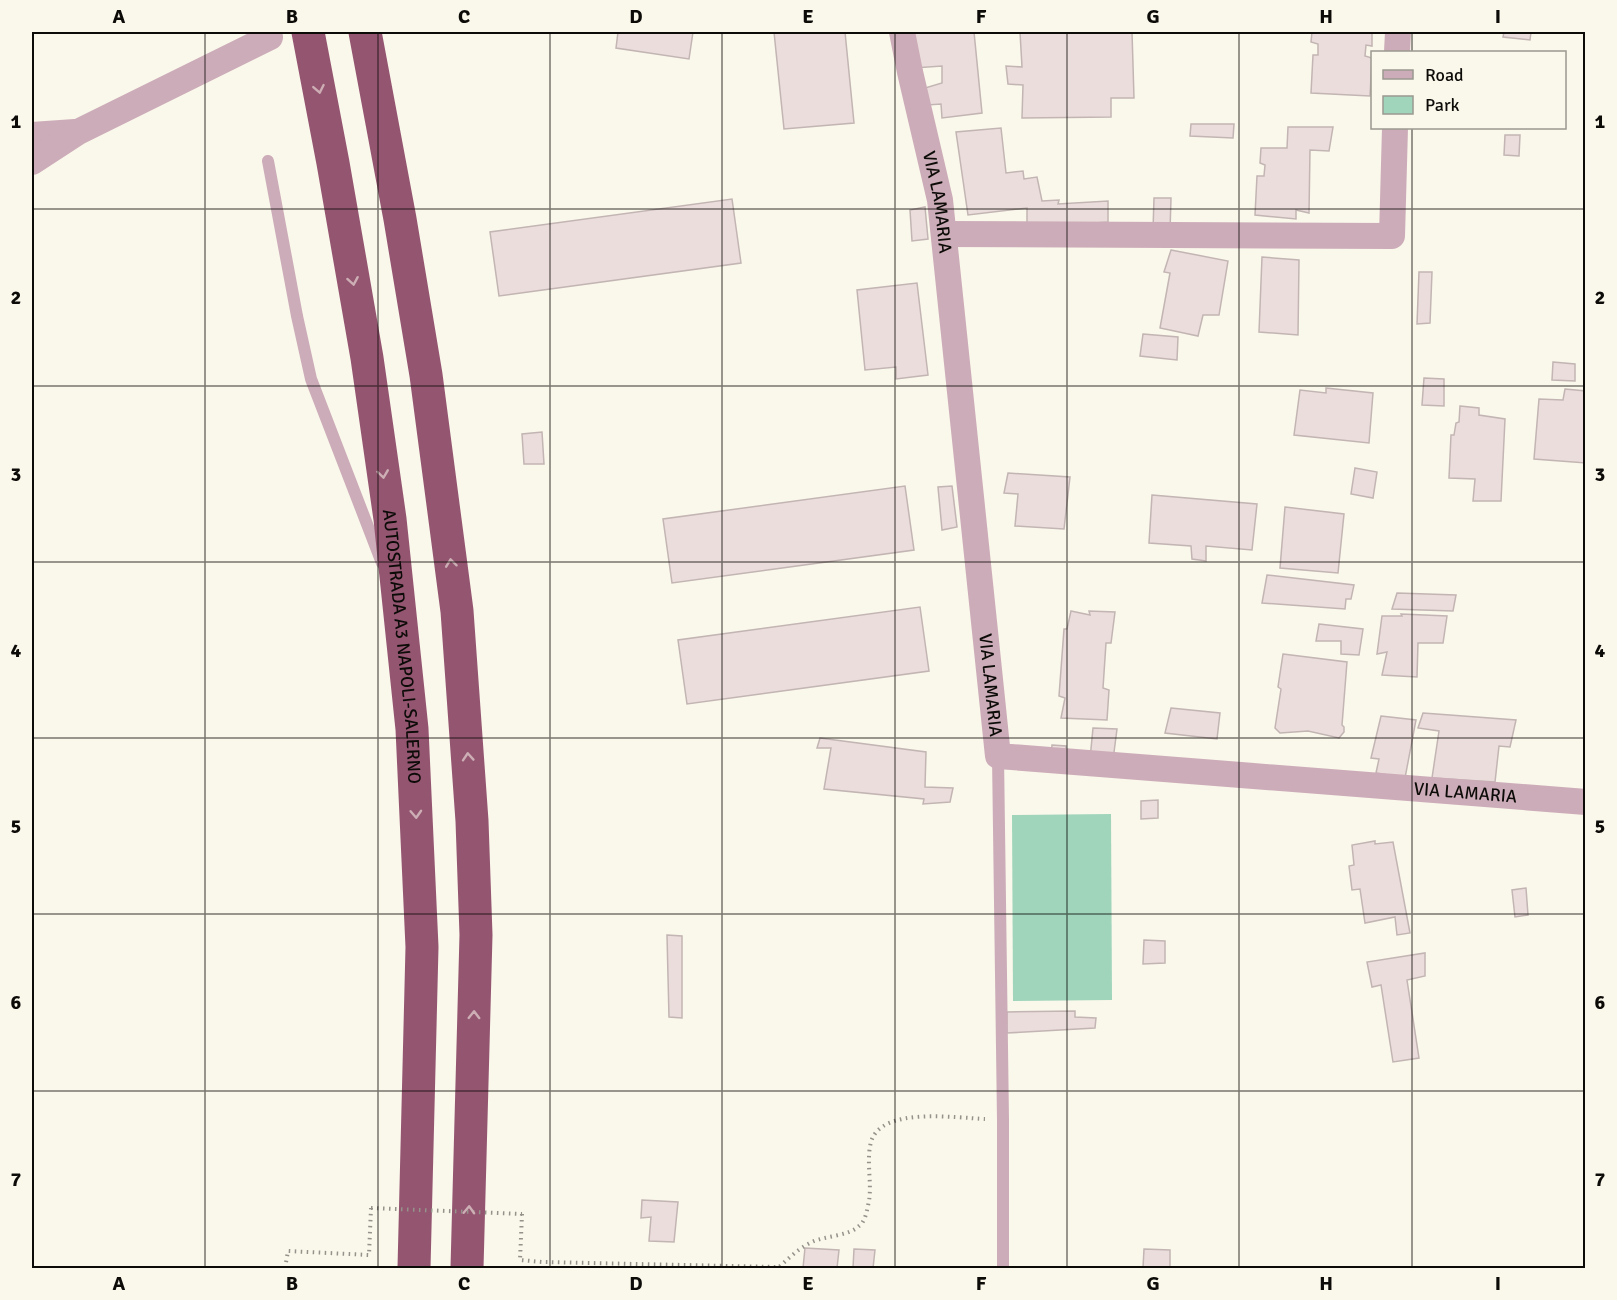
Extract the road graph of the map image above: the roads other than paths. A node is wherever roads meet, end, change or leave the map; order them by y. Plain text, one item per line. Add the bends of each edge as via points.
1 (308, 32) edge
2 (364, 32) edge
3 (902, 32) edge
4 (1398, 32) edge
5 (270, 36) dead end
6 (1397, 51) edge
7 (1395, 129) edge
8 (78, 132) junction
9 (32, 135) edge
10 (268, 161) dead end
11 (32, 162) edge
12 (944, 234) junction
13 (401, 614) junction
14 (998, 756) junction
15 (1586, 802) edge
16 (414, 1269) edge
17 (467, 1269) edge
18 (1003, 1269) edge

1 -> 13 highway, AUTOSTRADA A3 NAPOLI-SALERNO via 367,358
17 -> 2 highway via 476,935 458,632 426,375
3 - 12 street, VIA LAMARIA via 940,200
4 - 6 street
5 - 8 street
7 - 12 street via 1392,236
8 - 9 street
8 - 11 street
10 - 13 lane via 311,379
12 - 14 street, VIA LAMARIA
13 -> 16 highway, AUTOSTRADA A3 NAPOLI-SALERNO via 412,729 422,947
14 - 15 street, VIA LAMARIA
14 - 18 lane

